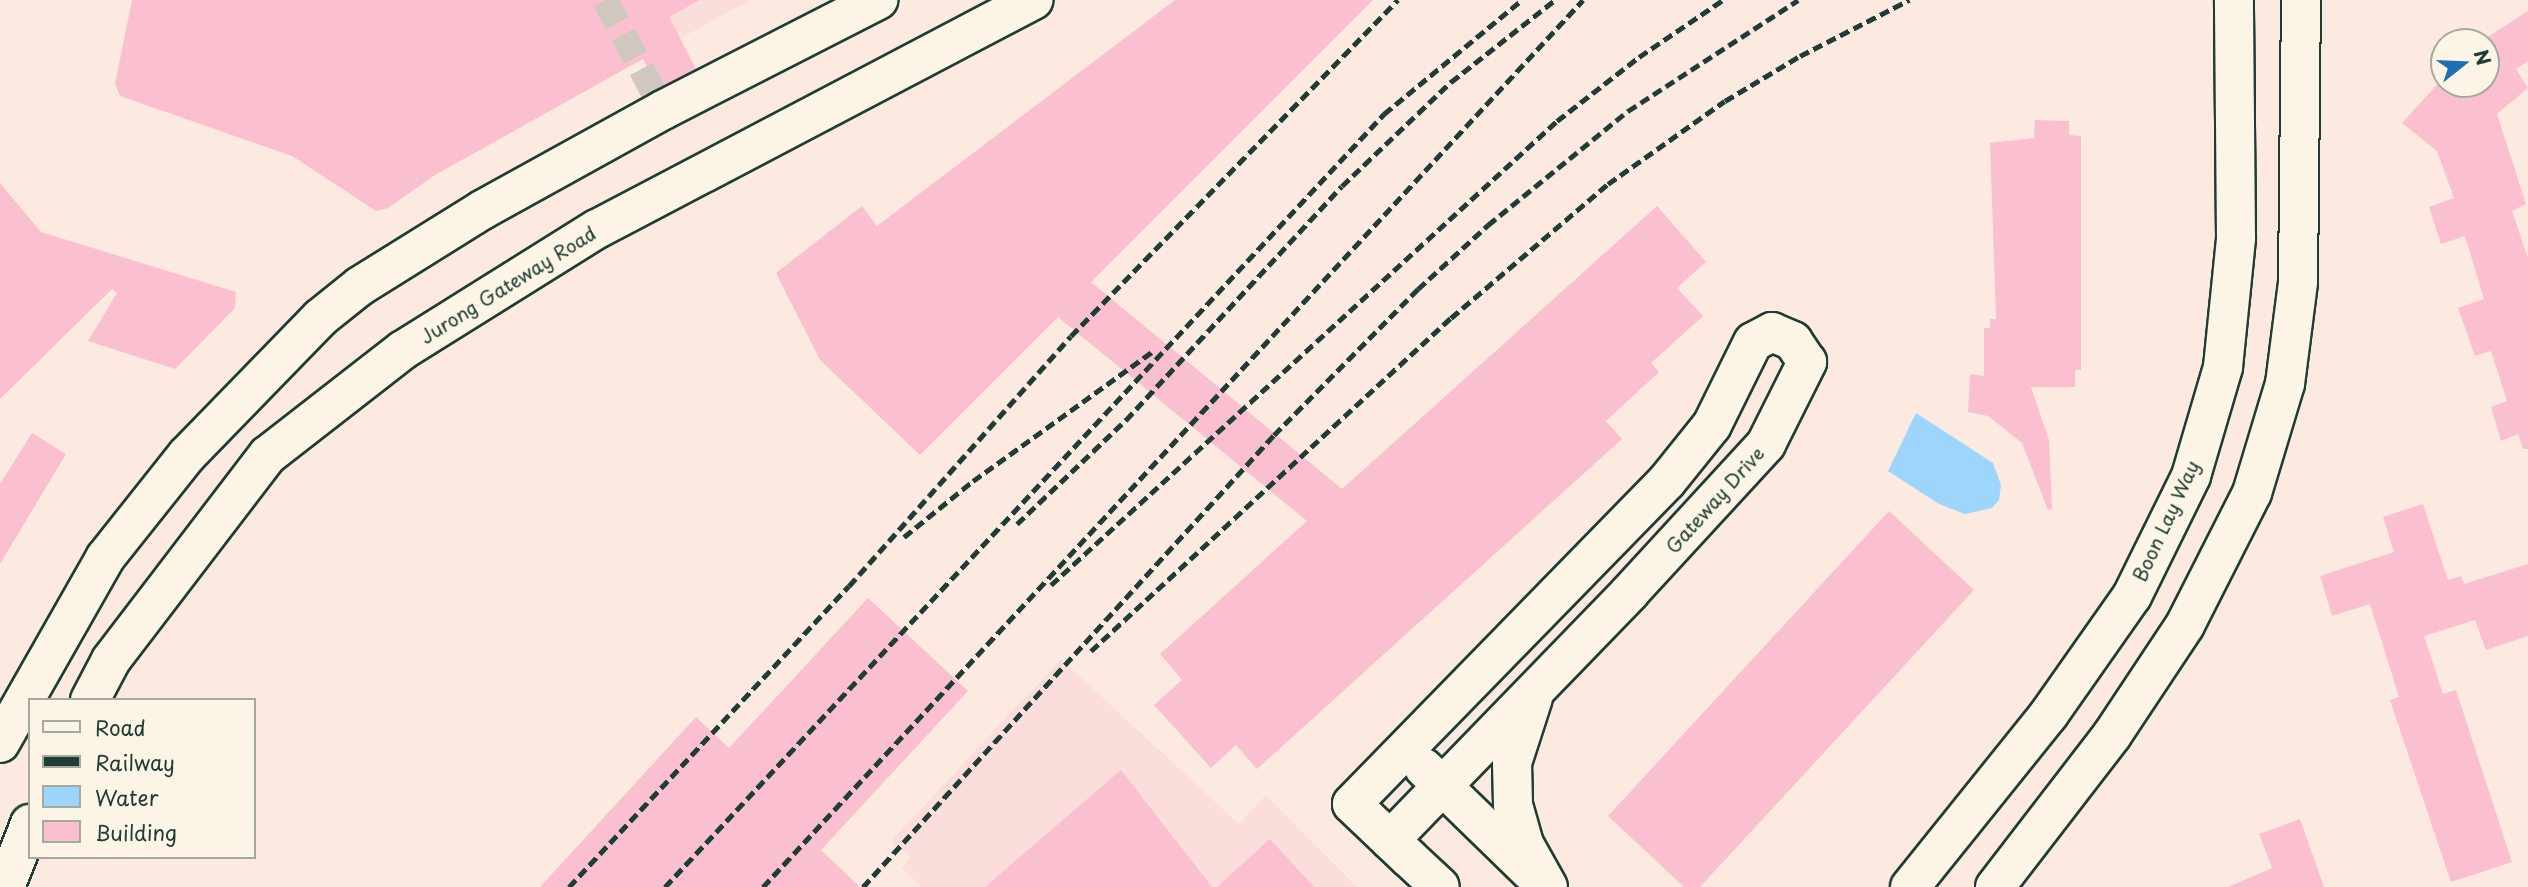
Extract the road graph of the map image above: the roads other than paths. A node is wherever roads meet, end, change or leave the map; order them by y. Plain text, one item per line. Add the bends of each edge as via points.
1 (878, 0) edge
2 (1034, 0) edge
3 (2234, 0) edge
4 (2301, 0) edge
5 (1535, 692) junction
6 (91, 698) edge
7 (1, 738) edge
8 (1405, 748) junction
9 (1441, 787) junction
10 (28, 828) edge
11 (1390, 840) junction
12 (5, 878) edge
13 (1440, 887) edge
14 (1548, 887) edge
15 (1910, 887) edge
16 (1995, 887) edge

1 - 7 main road via 663,110 482,210 360,286 320,318 187,455 105,558
2 - 6 main road, Jurong Gateway Road via 597,229 403,350 268,455 111,660
3 - 15 main road, Boon Lay Way via 2236,238 2223,367 2191,476 2132,596 2049,715
4 - 16 main road via 2298,282 2285,384 2252,493 2185,625 2112,735
5 - 8 main road, Gateway Drive via 1766,444 1807,362 1793,341 1772,332 1753,342 1712,425 1667,481
5 - 9 main road, Gateway Drive
5 - 14 main road via 1512,763 1513,806 1524,844
8 - 9 main road
8 - 11 main road, Gateway Drive via 1352,804
9 - 11 main road, Gateway Drive
9 - 14 main road
10 - 12 main road
11 - 13 main road, Gateway Drive

